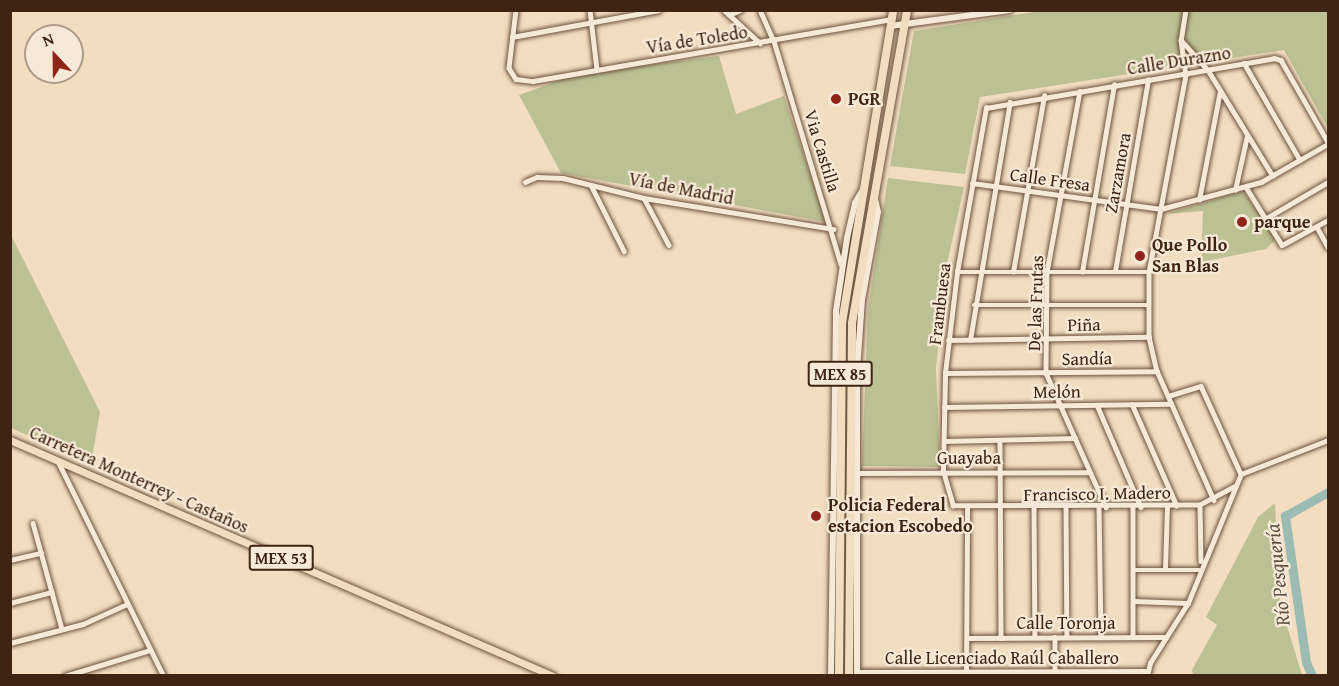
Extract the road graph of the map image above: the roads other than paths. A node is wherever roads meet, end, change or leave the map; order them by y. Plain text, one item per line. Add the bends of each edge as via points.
1 (516, 10) edge
2 (590, 10) edge
3 (659, 10) edge
4 (724, 10) edge
5 (740, 10) edge
6 (760, 10) edge
7 (1010, 10) edge
8 (1186, 10) edge
9 (908, 11) edge
10 (729, 15) junction
11 (892, 19) edge
12 (592, 23) junction
13 (904, 27) junction
14 (512, 37) junction
15 (1181, 40) junction
16 (774, 41) junction
17 (760, 43) junction
18 (1245, 63) junction
19 (597, 70) junction
20 (1208, 70) junction
21 (1186, 75) junction
22 (1148, 80) junction
23 (1114, 85) junction
24 (1080, 91) junction
25 (1220, 92) junction
26 (1044, 96) junction
27 (1010, 102) junction
28 (987, 106) joint
29 (1247, 136) junction
30 (1329, 143) edge
31 (1300, 160) junction
32 (1273, 176) junction
33 (525, 182) dead end
34 (1329, 182) edge
35 (972, 183) junction
36 (591, 184) junction
37 (994, 186) junction
38 (1246, 187) junction
39 (863, 189) junction
40 (1234, 190) junction
41 (1028, 191) junction
42 (1061, 196) junction
43 (644, 198) junction
44 (1093, 200) junction
45 (1199, 200) junction
46 (1126, 204) junction
47 (1161, 209) junction
48 (1265, 219) junction
49 (1329, 220) edge
50 (1317, 227) junction
51 (833, 230) junction
52 (669, 245) dead end
53 (1329, 247) edge
54 (624, 251) dead end
55 (843, 269) junction
56 (1115, 271) junction
57 (957, 272) junction
58 (1013, 272) junction
59 (1047, 272) junction
60 (1082, 272) junction
61 (1149, 272) junction
62 (978, 273) junction
63 (974, 305) junction
64 (1148, 305) junction
65 (1047, 306) junction
66 (1149, 337) junction
67 (948, 340) junction
68 (970, 340) junction
69 (1048, 340) junction
70 (1157, 371) junction
71 (945, 373) junction
72 (1046, 374) junction
73 (1168, 396) junction
74 (1132, 404) junction
75 (1171, 404) junction
76 (1060, 405) junction
77 (1097, 405) junction
78 (944, 407) junction
79 (1075, 438) junction
80 (10, 440) edge
81 (1329, 440) edge
82 (944, 441) junction
83 (1000, 441) junction
84 (21, 444) junction
85 (10, 448) edge
86 (58, 461) junction
87 (1089, 471) junction
88 (944, 472) junction
89 (1000, 472) junction
90 (852, 473) junction
91 (1241, 474) junction
92 (1236, 486) junction
93 (1214, 500) junction
94 (1200, 505) junction
95 (953, 506) joint
96 (1177, 506) junction
97 (1099, 507) junction
98 (1106, 507) junction
99 (1133, 507) junction
100 (1141, 507) junction
101 (1167, 507) junction
102 (967, 508) junction
103 (1002, 508) junction
104 (1034, 508) junction
105 (1066, 508) junction
106 (33, 523) dead end
107 (41, 553) junction
108 (10, 560) edge
109 (844, 561) junction
110 (1202, 563) junction
111 (1165, 569) junction
112 (1134, 570) junction
113 (1199, 570) junction
114 (52, 592) junction
115 (1134, 602) junction
116 (10, 603) edge
117 (1188, 603) junction
118 (127, 604) junction
119 (62, 629) junction
120 (1067, 636) junction
121 (1101, 636) junction
122 (1035, 637) junction
123 (1055, 637) junction
124 (1133, 637) junction
125 (1166, 637) junction
126 (967, 638) junction
127 (1001, 638) junction
128 (10, 643) edge
129 (150, 650) junction
130 (1055, 670) junction
131 (966, 671) junction
132 (953, 673) edge
133 (1077, 673) edge
134 (854, 674) edge
135 (1147, 674) edge
136 (65, 675) edge
137 (164, 675) edge
138 (552, 675) edge
139 (831, 675) edge
140 (839, 675) edge

1 - 14 street
2 - 12 street
3 - 12 street
4 - 10 street
5 - 10 street
6 - 16 street, Via Castilla
7 - 13 street
8 - 15 street
9 - 11 street
9 - 13 highway, MEX 85
10 - 17 street
11 - 13 street
11 - 16 street, Vía de Toledo
11 - 39 highway, MEX 85
12 - 14 street
12 - 19 street
13 - 90 highway, MEX 85 via 852,323
14 - 19 street, Vía de Toledo via 509,64 516,79 542,81
15 - 20 street
15 - 21 street
16 - 17 street, Vía de Toledo
16 - 51 street, Via Castilla
17 - 19 street, Vía de Toledo
18 - 20 street, Calle Durazno
18 - 30 street, Calle Durazno via 1281,60
18 - 31 street
20 - 21 street, Calle Durazno
20 - 25 street
21 - 22 street, Calle Durazno
21 - 47 street
22 - 23 street, Calle Durazno
22 - 46 street, Zarzamora
23 - 24 street, Calle Durazno
23 - 44 street
24 - 26 street, Calle Durazno
24 - 42 street, De las Frutas
25 - 29 street
25 - 45 street
26 - 27 street, Calle Durazno
26 - 41 street
27 - 28 street, Calle Durazno
27 - 37 street
28 - 35 street, Frambuesa
29 - 32 street
29 - 40 street
30 - 31 street
31 - 32 street
32 - 38 street
33 - 36 street, Vía de Madrid via 550,176
34 - 48 street
35 - 37 street, Calle Fresa
35 - 57 street, Frambuesa
36 - 43 street, Vía de Madrid
36 - 54 street
37 - 41 street, Calle Fresa
37 - 62 street
38 - 40 street
38 - 48 street
39 - 55 street via 855,203
39 - 109 highway, MEX 85 via 842,323
40 - 45 street
41 - 42 street, Calle Fresa
41 - 58 street
42 - 44 street, Calle Fresa
42 - 59 street, De las Frutas
43 - 51 street, Vía de Madrid
43 - 52 street
44 - 46 street, Calle Fresa
44 - 60 street
45 - 47 street
46 - 47 street, Calle Fresa
46 - 56 street, Zarzamora
47 - 61 street
48 - 50 street via 1277,241 1285,244
49 - 50 street
50 - 53 street
51 - 55 street, Via Castilla
55 - 139 street via 833,387
56 - 60 street
56 - 61 street
57 - 62 street
57 - 67 street, Frambuesa
58 - 59 street
58 - 62 street
59 - 60 street
59 - 65 street, De las Frutas
61 - 64 street
62 - 63 street
63 - 65 street
63 - 68 street
64 - 65 street
64 - 66 street
65 - 69 street, De las Frutas
66 - 69 street, Piña
66 - 70 street
67 - 68 street, Piña
67 - 71 street, Frambuesa
68 - 69 street, Piña
69 - 72 street, De las Frutas
70 - 72 street, Sandía
70 - 73 street
71 - 72 street, Sandía
71 - 78 street, Frambuesa
72 - 76 street, De las Frutas
73 - 75 street
73 - 91 street via 1201,386
74 - 75 street, Melón
74 - 77 street, Melón
74 - 96 street
75 - 93 street
76 - 77 street, Melón
76 - 78 street, Melón
76 - 79 street, De las Frutas
77 - 100 street
78 - 82 street, Frambuesa
79 - 83 street
79 - 87 street, De las Frutas
80 - 84 main road, Carretera Monterrey - Castaños / MEX 53
81 - 91 street via 1281,455
82 - 83 street
82 - 88 street, Frambuesa
83 - 89 street
84 - 85 street
84 - 86 main road, Carretera Monterrey - Castaños / MEX 53
86 - 118 street
86 - 138 main road, Carretera Monterrey - Castaños / MEX 53
87 - 89 street, Guayaba
87 - 98 street, De las Frutas
88 - 89 street, Guayaba
88 - 90 street, Guayaba
88 - 95 street, Frambuesa
89 - 103 street
90 - 109 highway, MEX 85
90 - 134 street
91 - 92 street
92 - 93 street, Francisco I. Madero
92 - 110 street
93 - 94 street, Francisco I. Madero
94 - 96 street, Francisco I. Madero
94 - 110 street
95 - 102 street, Francisco I. Madero
96 - 101 street, Francisco I. Madero
97 - 98 street, Francisco I. Madero
97 - 105 street, Francisco I. Madero
97 - 121 street
98 - 99 street, Francisco I. Madero
99 - 100 street, Francisco I. Madero
99 - 112 street
100 - 101 street, Francisco I. Madero
101 - 111 street
102 - 103 street, Francisco I. Madero
102 - 126 street
103 - 104 street, Francisco I. Madero
103 - 127 street
104 - 105 street, Francisco I. Madero
104 - 122 street
105 - 120 street
106 - 107 street
107 - 108 street
107 - 114 street
109 - 134 highway, MEX 85
109 - 140 highway, MEX 85
110 - 113 street
111 - 112 street
111 - 113 street
112 - 115 street
113 - 117 street
114 - 116 street
114 - 119 street
115 - 117 street
115 - 124 street
117 - 125 street
118 - 119 street
118 - 129 street
119 - 128 street
120 - 121 street, Calle Toronja
120 - 123 street, Calle Toronja
121 - 124 street, Calle Toronja
122 - 123 street, Calle Toronja
122 - 127 street, Calle Toronja
123 - 130 street
124 - 125 street, Calle Toronja
125 - 135 street
126 - 127 street, Calle Toronja
126 - 131 street
129 - 136 street
129 - 137 street
130 - 131 street, Calle Licenciado Raúl Caballero
130 - 133 street, Calle Licenciado Raúl Caballero
131 - 132 street, Calle Licenciado Raúl Caballero
132 - 134 street, Calle Licenciado Raúl Caballero
133 - 135 street, Calle Licenciado Raúl Caballero

